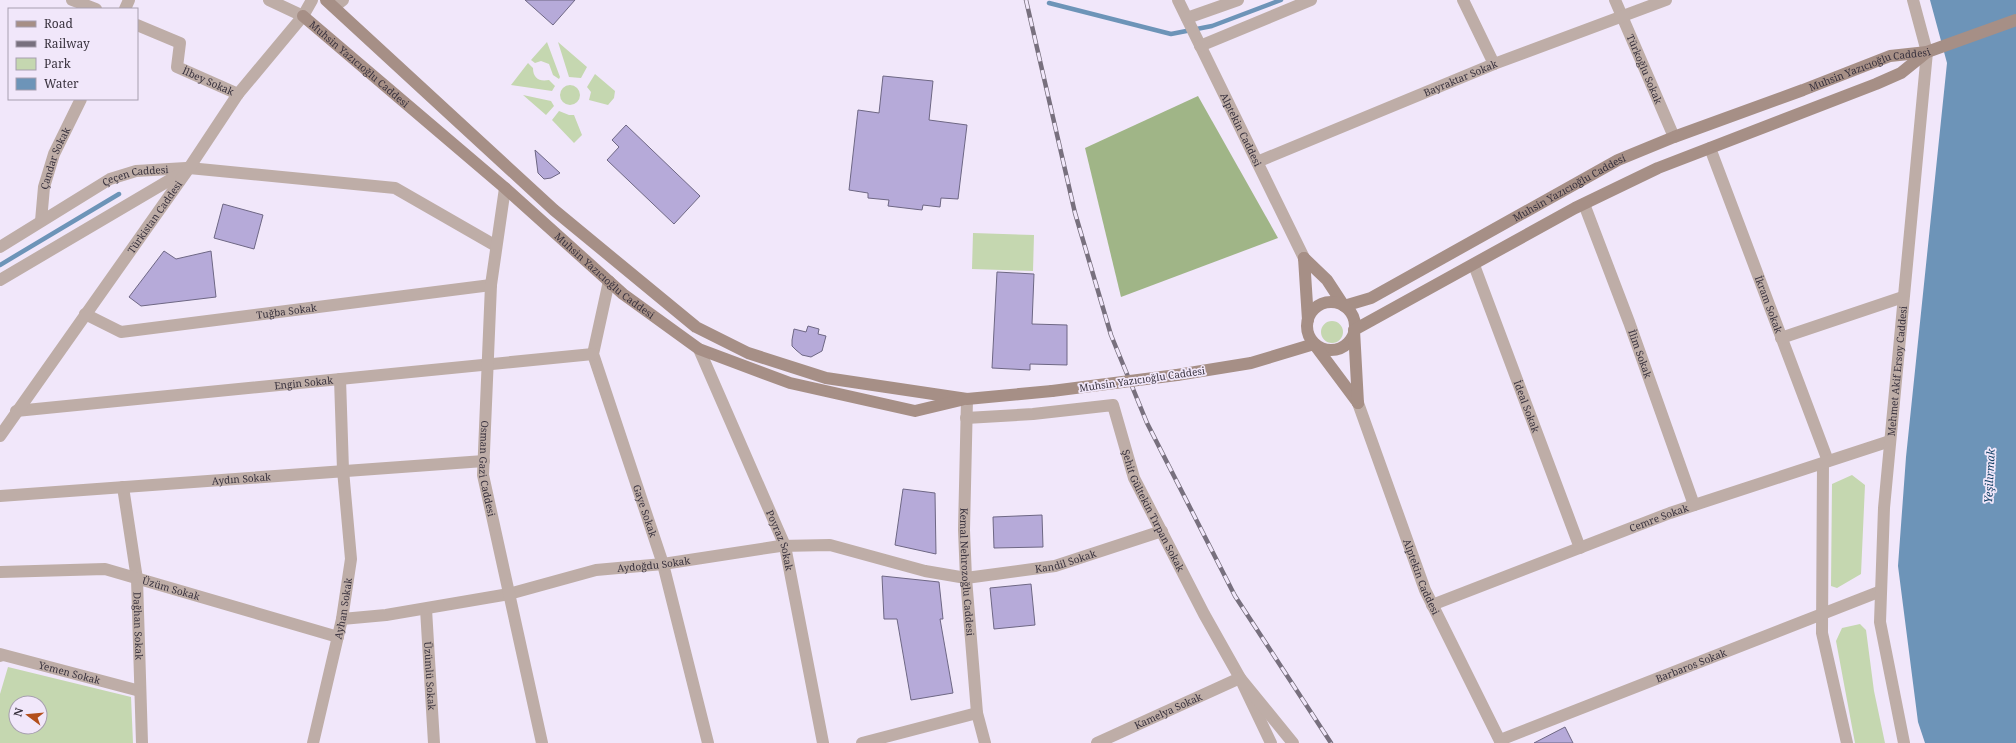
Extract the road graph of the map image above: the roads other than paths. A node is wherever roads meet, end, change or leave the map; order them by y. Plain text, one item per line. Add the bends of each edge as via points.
1 (72, 0) edge
2 (269, 0) edge
3 (312, 0) edge
4 (1178, 0) edge
5 (1238, 0) edge
6 (1311, 0) edge
7 (1463, 0) edge
8 (1615, 0) edge
9 (1666, 0) edge
10 (1913, 0) edge
11 (334, 2) edge
12 (93, 8) edge
13 (303, 16) junction
14 (1622, 16) junction
15 (1187, 18) junction
16 (2016, 20) edge
17 (138, 25) edge
18 (1200, 46) junction
19 (1927, 52) junction
20 (1494, 64) junction
21 (238, 94) junction
22 (81, 100) edge
23 (1674, 137) junction
24 (1710, 148) junction
25 (1257, 162) junction
26 (189, 168) junction
27 (505, 188) junction
28 (1584, 204) junction
29 (41, 222) junction
30 (496, 246) junction
31 (0, 247) edge
32 (1304, 258) junction
33 (1474, 265) junction
34 (0, 280) edge
35 (609, 281) junction
36 (491, 285) junction
37 (1903, 297) junction
38 (1344, 306) junction
39 (85, 314) junction
40 (1308, 320) junction
41 (1354, 330) junction
42 (1782, 338) junction
43 (1314, 344) junction
44 (698, 349) junction
45 (592, 354) junction
46 (487, 364) junction
47 (340, 379) junction
48 (967, 398) junction
49 (1358, 403) junction
50 (16, 411) junction
51 (966, 418) junction
52 (0, 436) edge
53 (1890, 441) junction
54 (484, 461) junction
55 (1826, 462) junction
56 (343, 470) junction
57 (123, 487) junction
58 (0, 496) edge
59 (1694, 505) junction
60 (1162, 531) junction
61 (786, 546) junction
62 (1580, 548) junction
63 (663, 564) junction
64 (0, 572) edge
65 (966, 578) junction
66 (137, 579) junction
67 (1882, 591) junction
68 (509, 594) junction
69 (1432, 605) junction
70 (426, 609) junction
71 (1822, 614) junction
72 (342, 619) junction
73 (338, 637) junction
74 (0, 656) edge
75 (1240, 678) junction
76 (140, 691) junction
77 (977, 713) junction
78 (1501, 742) edge
79 (142, 743) edge
80 (313, 743) edge
81 (434, 743) edge
82 (542, 743) edge
83 (708, 743) edge
84 (823, 743) edge
85 (862, 743) edge
86 (985, 743) edge
87 (1097, 743) edge
88 (1272, 743) edge
89 (1293, 743) edge
90 (1847, 743) edge
91 (1904, 743) edge

1 - 12 street
2 - 13 street
3 - 13 street, Türkistan Caddesi
4 - 15 street, Alptekin Caddesi
5 - 15 street
6 - 18 street
7 - 20 street
8 - 14 street, Türkoğlu Sokak
9 - 14 street, Bayraktar Sokak
10 - 19 street, Mehmet Akif Ersoy Caddesi
11 - 48 main road, Muhsin Yazıcıoğlu Caddesi via 554,210 696,327 748,353 826,378
13 - 21 street, Türkistan Caddesi
13 - 27 main road, Muhsin Yazıcıoğlu Caddesi
14 - 20 street, Bayraktar Sokak
14 - 23 street, Türkoğlu Sokak
15 - 18 street, Alptekin Caddesi
16 - 19 main road
17 - 21 street, İlbey Sokak via 180,43 177,67
18 - 25 street, Alptekin Caddesi
19 - 23 main road, Muhsin Yazıcıoğlu Caddesi via 1890,56
19 - 24 main road, Muhsin Yazıcıoğlu Caddesi via 1901,73
19 - 37 street, Mehmet Akif Ersoy Caddesi
20 - 25 street, Bayraktar Sokak
21 - 26 street, Türkistan Caddesi
22 - 29 street, Çandar Sokak via 54,154 44,187
23 - 38 main road, Muhsin Yazıcıoğlu Caddesi via 1618,160 1371,298
24 - 28 main road, Muhsin Yazıcıoğlu Caddesi via 1658,168
24 - 42 street, İkram Sokak
25 - 32 street, Alptekin Caddesi
26 - 29 street, Çeçen Caddesi via 136,171 110,179
26 - 30 street via 395,188
26 - 34 street, Çeçen Caddesi
26 - 39 street, Türkistan Caddesi
27 - 30 street, Osman Gazi Caddesi
27 - 35 main road, Muhsin Yazıcıoğlu Caddesi
28 - 33 main road, Muhsin Yazıcıoğlu Caddesi
28 - 59 street, İlim Sokak
29 - 31 street, Çeçen Caddesi
30 - 36 street, Osman Gazi Caddesi
32 - 38 main road via 1326,280
32 - 40 main road
33 - 41 main road, Muhsin Yazıcıoğlu Caddesi
33 - 62 street, İdeal Sokak
35 - 44 main road, Muhsin Yazıcıoğlu Caddesi
35 - 45 street
36 - 39 street, Tuğba Sokak via 121,332
36 - 46 street, Osman Gazi Caddesi
37 - 42 street
37 - 53 street, Mehmet Akif Ersoy Caddesi
38 - 40 main road via 1329,302 1322,304 1311,313
38 - 41 main road via 1352,316
39 - 50 street, Türkistan Caddesi
40 - 43 main road via 1308,335
41 - 43 main road via 1347,344 1340,348 1324,349
41 - 49 main road
42 - 55 street, İkram Sokak
43 - 48 main road, Muhsin Yazıcıoğlu Caddesi, bridge via 1251,363 1177,375 1052,391
43 - 49 main road
44 - 48 main road, Muhsin Yazıcıoğlu Caddesi via 790,383 915,411
44 - 61 street, Poyraz Sokak
45 - 46 street, Engin Sokak
45 - 63 street, Gaye Sokak
46 - 47 street, Engin Sokak
46 - 54 street, Osman Gazi Caddesi
47 - 50 street, Engin Sokak
47 - 56 street, Ayhan Sokak
48 - 51 street, Kemal Nehrozoğlu Caddesi
49 - 69 street, Alptekin Caddesi
50 - 52 street, Türkistan Caddesi
51 - 60 street, Şehit Gültekin Tırpan Sokak via 1113,405 1134,478
51 - 65 street, Kemal Nehrozoğlu Caddesi
53 - 55 street, Cemre Sokak
53 - 67 street, Mehmet Akif Ersoy Caddesi via 1884,508
54 - 56 street, Aydın Sokak
54 - 68 street, Osman Gazi Caddesi via 483,475
55 - 59 street, Cemre Sokak
55 - 71 street
56 - 57 street, Aydın Sokak
56 - 72 street, Ayhan Sokak via 351,559
57 - 58 street, Aydın Sokak
57 - 66 street, Dağhan Sokak
59 - 62 street, Cemre Sokak
60 - 65 street, Kandil Sokak via 1055,566
60 - 75 street, Şehit Gültekin Tırpan Sokak
61 - 63 street, Aydoğdu Sokak
61 - 65 street, Aydoğdu Sokak via 830,545 925,571
61 - 84 street, Poyraz Sokak
62 - 69 street, Cemre Sokak
63 - 68 street, Aydoğdu Sokak via 596,570
63 - 83 street, Gaye Sokak
64 - 66 street, Üzüm Sokak via 105,569
65 - 77 street, Kemal Nehrozoğlu Caddesi
66 - 73 street, Üzüm Sokak
66 - 76 street, Dağhan Sokak
67 - 71 street, Barbaros Sokak
67 - 91 street, Mehmet Akif Ersoy Caddesi via 1880,622
68 - 70 street, Aydoğdu Sokak
68 - 82 street, Osman Gazi Caddesi
69 - 78 street, Alptekin Caddesi
70 - 72 street, Aydoğdu Sokak
70 - 81 street, Üzümlü Sokak
71 - 78 street, Barbaros Sokak
71 - 90 street via 1822,633
72 - 73 street, Ayhan Sokak
73 - 80 street, Ayhan Sokak
74 - 76 street, Yemen Sokak
75 - 87 street, Kamelya Sokak
75 - 88 street, Şehit Gültekin Tırpan Sokak
75 - 89 street
76 - 79 street, Dağhan Sokak
77 - 85 street
77 - 86 street, Kemal Nehrozoğlu Caddesi

